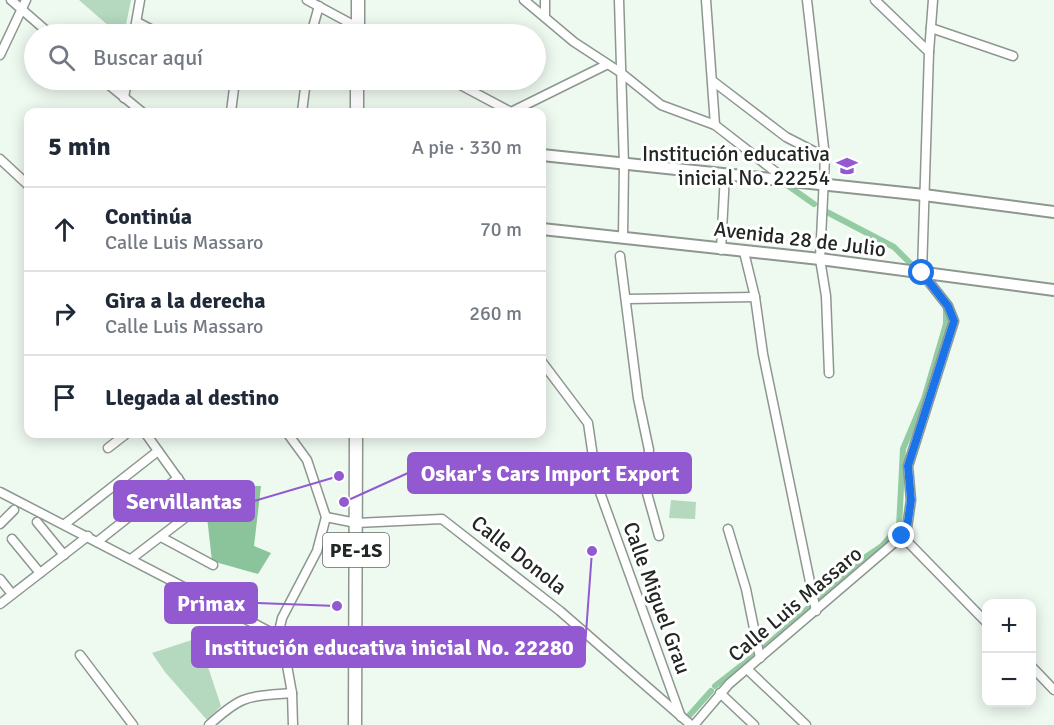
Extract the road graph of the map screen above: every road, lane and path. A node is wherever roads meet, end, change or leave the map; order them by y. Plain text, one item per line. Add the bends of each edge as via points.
1 (11, 0) edge
2 (26, 0) edge
3 (140, 0) edge
4 (308, 0) edge
5 (358, 0) edge
6 (524, 0) edge
7 (545, 0) edge
8 (619, 0) edge
9 (706, 0) edge
10 (807, 0) edge
11 (875, 0) edge
12 (933, 0) edge
13 (319, 6) junction
14 (21, 10) junction
15 (546, 17) junction
16 (136, 22) joint
17 (38, 24) edge
18 (140, 24) edge
19 (314, 24) edge
20 (347, 24) edge
21 (358, 24) edge
22 (931, 28) junction
23 (929, 52) junction
24 (0, 55) edge
25 (1013, 56) dead end
26 (606, 65) junction
27 (620, 72) junction
28 (714, 82) junction
29 (115, 90) edge
30 (125, 90) edge
31 (234, 90) edge
32 (305, 90) edge
33 (357, 90) edge
34 (469, 90) edge
35 (124, 98) junction
36 (137, 108) edge
37 (232, 108) edge
38 (302, 108) edge
39 (357, 108) edge
40 (502, 108) edge
41 (529, 108) edge
42 (716, 125) junction
43 (546, 155) edge
44 (825, 157) junction
45 (0, 159) edge
46 (624, 165) junction
47 (725, 174) junction
48 (24, 181) edge
49 (788, 182) junction
50 (825, 184) junction
51 (924, 195) junction
52 (1054, 212) edge
53 (546, 229) edge
54 (623, 236) junction
55 (721, 250) junction
56 (744, 252) junction
57 (620, 256) dead end
58 (819, 259) junction
59 (922, 273) junction
60 (1054, 290) edge
61 (755, 297) junction
62 (627, 299) junction
63 (546, 367) edge
64 (829, 373) dead end
65 (121, 438) edge
66 (149, 438) edge
67 (291, 438) edge
68 (356, 438) edge
69 (108, 448) dead end
70 (158, 451) junction
71 (178, 478) junction
72 (0, 492) edge
73 (14, 510) dead end
74 (326, 517) junction
75 (37, 522) dead end
76 (356, 522) junction
77 (0, 524) edge
78 (65, 524) junction
79 (728, 529) dead end
80 (88, 536) junction
81 (659, 536) dead end
82 (902, 536) junction
83 (160, 537) junction
84 (12, 539) dead end
85 (97, 542) junction
86 (64, 555) junction
87 (131, 559) junction
88 (213, 565) dead end
89 (40, 573) junction
90 (0, 579) edge
91 (12, 594) junction
92 (0, 604) edge
93 (816, 611) junction
94 (982, 617) edge
95 (282, 638) junction
96 (80, 655) dead end
97 (760, 658) junction
98 (747, 669) junction
99 (1036, 671) edge
100 (1054, 690) edge
101 (292, 693) junction
102 (720, 693) junction
103 (681, 718) junction
104 (134, 725) edge
105 (209, 725) edge
106 (293, 725) edge
107 (355, 725) edge
108 (693, 725) edge
109 (754, 725) edge
110 (806, 725) edge

1 - 14 street
2 - 14 street
3 - 16 street
4 - 13 street
5 - 21 highway
6 - 15 street
7 - 15 street
8 - 27 street
9 - 28 street
10 - 44 street
11 - 23 street
12 - 22 street
13 - 19 street
13 - 20 street
14 - 17 street
14 - 24 street
15 - 26 street
16 - 18 street
22 - 23 street
22 - 25 street
23 - 51 street
26 - 27 street
26 - 41 street
27 - 42 street via 661,105
27 - 46 street
28 - 42 street
28 - 44 street via 786,137
29 - 35 street
30 - 35 street
31 - 37 street
32 - 38 street
33 - 39 highway
34 - 40 street
35 - 36 street
42 - 49 street
43 - 46 main road
44 - 50 street
45 - 48 street
46 - 47 main road
46 - 54 street
47 - 49 main road
47 - 55 street
49 - 50 main road
50 - 51 main road
50 - 58 street
51 - 52 main road
51 - 59 street
53 - 54 main road, Avenida 28 de Julio
54 - 55 main road, Avenida 28 de Julio
55 - 56 main road, Avenida 28 de Julio
56 - 58 main road, Avenida 28 de Julio
56 - 61 street
57 - 62 street
58 - 59 main road, Avenida 28 de Julio
58 - 64 street via 826,296
59 - 60 main road, Avenida 28 de Julio
59 - 82 street via 948,306 954,321 908,466 911,500
61 - 62 street
61 - 93 street
62 - 81 street via 638,398 649,450 640,468
63 - 103 street, Calle Miguel Grau via 588,423 597,484
65 - 69 street
66 - 70 street
67 - 74 street via 307,460
68 - 76 highway, PE-1S
70 - 71 street
70 - 78 street
71 - 83 street via 197,507
71 - 85 street
72 - 78 street
73 - 77 street
74 - 76 street, Calle Donola
74 - 95 street via 317,551 282,618
75 - 86 street
76 - 103 street, Calle Donola via 442,519 560,611
76 - 107 highway, PE-1S
78 - 80 street
79 - 97 street via 746,589
80 - 85 street
80 - 86 street
82 - 93 street, Calle Luis Massaro
82 - 94 street
83 - 87 street
83 - 88 street
84 - 89 street
85 - 87 street
86 - 89 street
87 - 95 street
89 - 91 street
90 - 91 street
91 - 92 street
93 - 97 street, Calle Luis Massaro
95 - 101 street
96 - 104 street
97 - 98 street, Calle Luis Massaro
98 - 102 street, Calle Luis Massaro
98 - 110 street
99 - 100 street
101 - 105 street via 245,698
101 - 106 street
102 - 108 street, Calle Luis Massaro
102 - 109 street
103 - 108 street, Calle Donola

